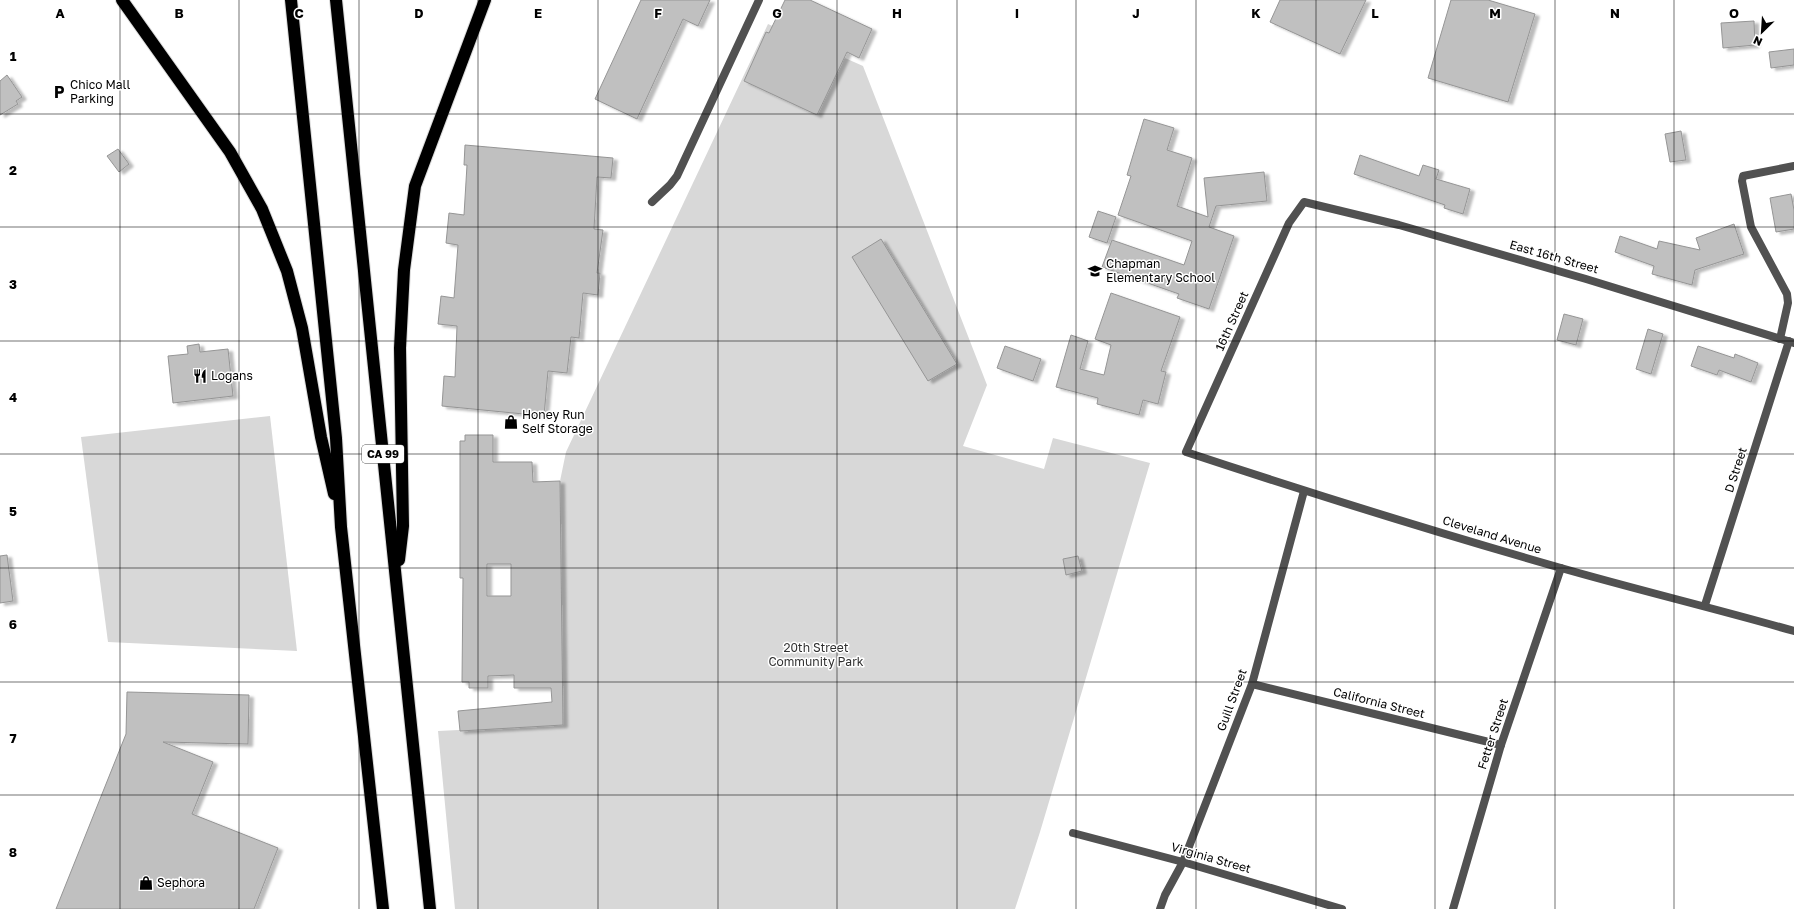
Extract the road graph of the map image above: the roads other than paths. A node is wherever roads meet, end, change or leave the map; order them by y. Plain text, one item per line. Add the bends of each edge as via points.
1 (122, 0) edge
2 (292, 0) edge
3 (336, 0) edge
4 (485, 0) edge
5 (759, 0) edge
6 (1794, 166) edge
7 (652, 202) dead end
8 (1304, 202) joint
9 (1780, 338) junction
10 (1792, 342) edge
11 (1186, 452) joint
12 (1304, 491) junction
13 (341, 526) junction
14 (1561, 568) junction
15 (397, 581) junction
16 (1705, 605) junction
17 (1794, 632) edge
18 (1252, 684) junction
19 (1502, 746) junction
20 (1072, 833) dead end
21 (1183, 862) junction
22 (383, 909) edge
23 (430, 909) edge
24 (1160, 909) edge
25 (1342, 909) edge
26 (1453, 909) edge

1 - 13 highway via 230,152 262,210 287,271 302,328 321,437
2 - 13 highway via 336,438
3 - 15 highway, CA 99
4 - 15 highway via 415,186 404,270 400,348 403,526
5 - 7 street via 677,176
6 - 9 street via 1743,176 1751,227 1787,294 1788,303
8 - 9 street, East 16th Street via 1398,225
8 - 11 street, 16th Street via 1289,223
9 - 10 street, East 16th Street
10 - 16 street, D Street
11 - 12 street, Cleveland Avenue
12 - 14 street, Cleveland Avenue
12 - 18 street, Guill Street
13 - 22 highway
14 - 16 street, Cleveland Avenue
14 - 19 street, Fetter Street
15 - 23 highway, CA 99
16 - 17 street, Cleveland Avenue
18 - 19 street, California Street
18 - 21 street, Guill Street
19 - 26 street, Fetter Street
20 - 21 street, Virginia Street
21 - 24 street, Guill Street
21 - 25 street, Virginia Street

